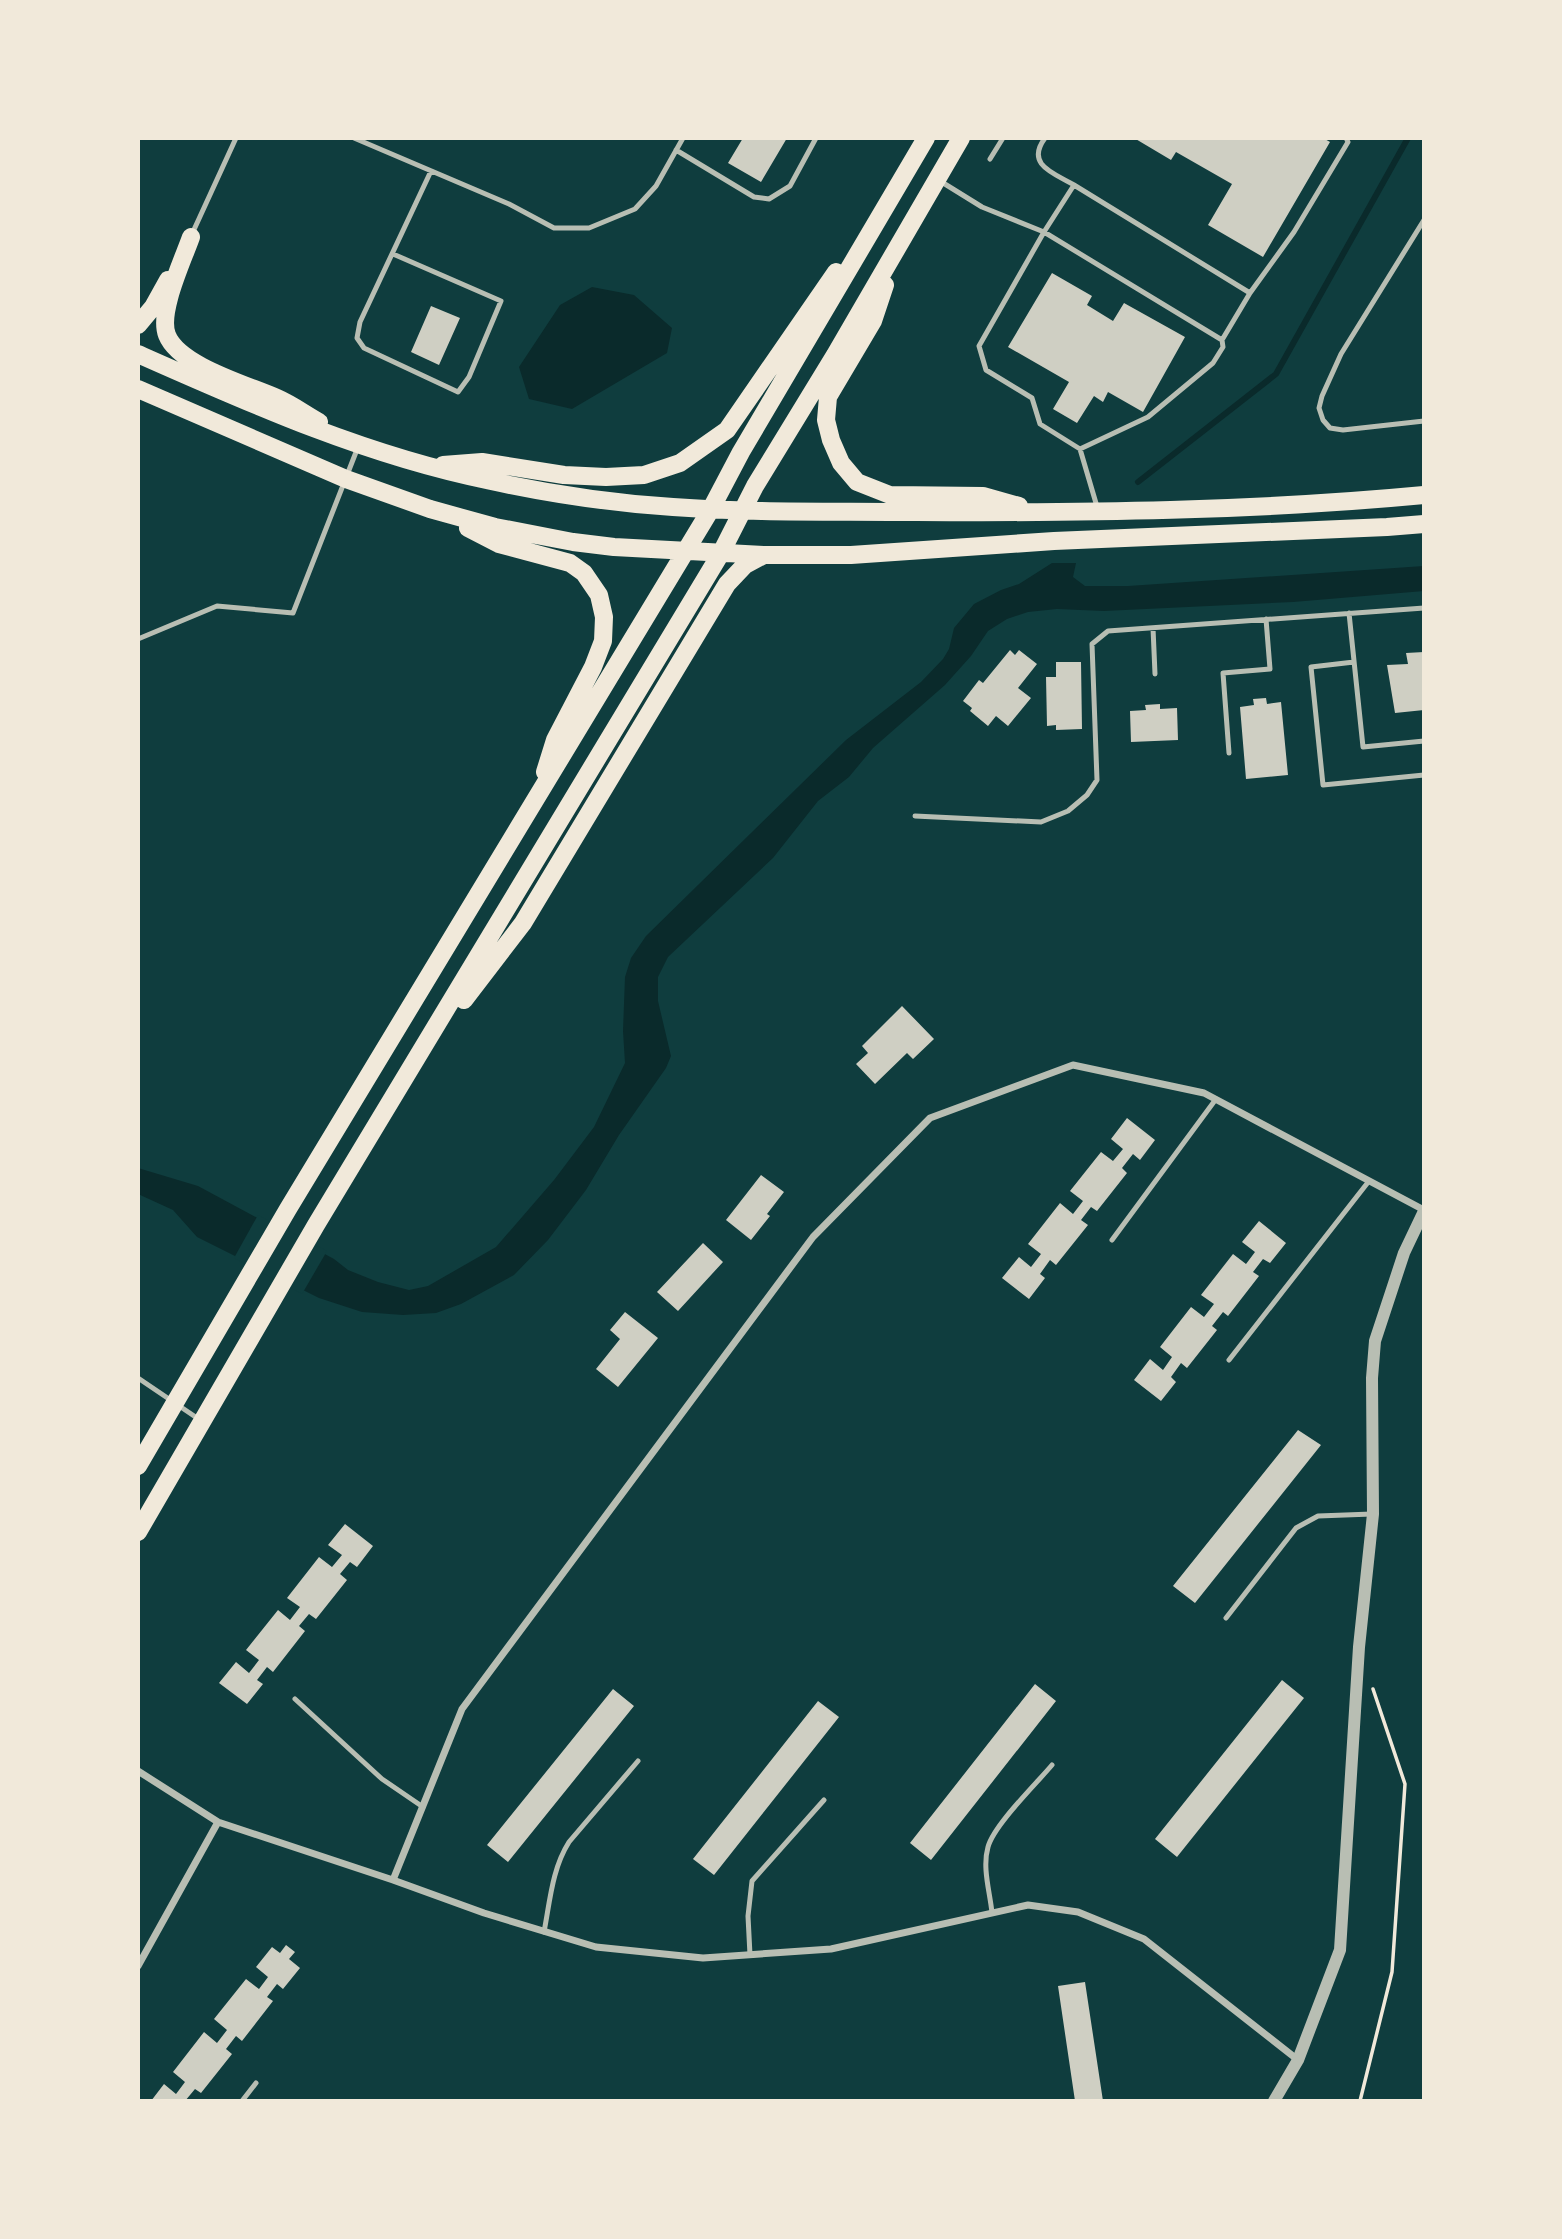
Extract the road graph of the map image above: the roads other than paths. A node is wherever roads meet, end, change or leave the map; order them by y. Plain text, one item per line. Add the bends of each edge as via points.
1 (236, 138) edge
2 (354, 138) edge
3 (683, 138) edge
4 (816, 138) edge
5 (915, 138) edge
6 (926, 138) edge
7 (961, 138) edge
8 (1003, 138) edge
9 (1045, 138) edge
10 (1346, 138) edge
11 (676, 150) junction
12 (990, 159) dead end
13 (432, 171) junction
14 (938, 179) junction
15 (1074, 186) junction
16 (887, 205) junction
17 (1424, 220) edge
18 (1044, 232) junction
19 (191, 237) junction
20 (897, 248) junction
21 (393, 254) junction
22 (1250, 293) junction
23 (138, 325) edge
24 (1222, 340) junction
25 (138, 354) edge
26 (138, 389) edge
27 (1424, 421) edge
28 (358, 446) junction
29 (1080, 449) junction
30 (429, 466) junction
31 (346, 479) junction
32 (1424, 495) edge
33 (430, 509) junction
34 (711, 509) junction
35 (743, 510) junction
36 (1039, 512) junction
37 (1098, 512) junction
38 (1424, 524) edge
39 (684, 550) junction
40 (721, 553) junction
41 (764, 555) junction
42 (1424, 608) edge
43 (1349, 613) junction
44 (1266, 619) junction
45 (1153, 628) junction
46 (138, 639) edge
47 (1354, 662) junction
48 (1155, 674) dead end
49 (1424, 741) edge
50 (1229, 753) dead end
51 (1424, 775) edge
52 (534, 805) junction
53 (915, 816) dead end
54 (409, 1073) junction
55 (1216, 1100) junction
56 (1369, 1181) junction
57 (1424, 1211) edge
58 (1112, 1240) dead end
59 (1229, 1360) dead end
60 (138, 1378) edge
61 (175, 1403) junction
62 (202, 1422) junction
63 (138, 1466) edge
64 (1373, 1514) junction
65 (138, 1532) edge
66 (1226, 1618) dead end
67 (295, 1699) dead end
68 (638, 1762) dead end
69 (1052, 1765) dead end
70 (138, 1771) edge
71 (824, 1800) dead end
72 (423, 1807) junction
73 (218, 1822) junction
74 (393, 1880) junction
75 (992, 1913) junction
76 (544, 1931) junction
77 (750, 1955) junction
78 (138, 1966) edge
79 (1298, 2060) junction
80 (256, 2083) dead end
81 (242, 2101) edge
82 (1274, 2101) edge

1 - 19 lane
2 - 13 lane
3 - 11 lane
4 - 11 lane via 789,186 769,199 754,197
5 - 16 highway
6 - 16 highway
7 - 14 highway
8 - 12 lane
9 - 15 lane via 1038,147 1041,165
10 - 22 lane via 1348,142 1294,232
11 - 13 lane via 656,186 635,209 589,228 554,228
13 - 21 lane
14 - 18 lane via 982,207
14 - 20 highway
15 - 18 lane
15 - 22 lane
16 - 30 highway via 822,290 727,430 680,463 644,475 606,477 482,462
16 - 34 highway
17 - 27 lane via 1341,354 1319,408 1330,428 1343,430
18 - 24 lane
18 - 29 lane via 979,346 986,370 1032,398 1040,424
19 - 23 highway via 153,307
19 - 28 highway via 166,311 166,334 178,352 280,399
20 - 35 highway
20 - 36 highway via 873,321 828,397 826,420 841,463 857,482 890,495 983,496
21 - 21 lane via 360,322 357,338 364,348 458,392 469,377 501,301
22 - 24 lane
24 - 29 lane via 1213,363 1148,417
25 - 28 highway
26 - 31 highway
28 - 30 highway
28 - 31 lane
29 - 37 lane
30 - 34 highway via 591,499
31 - 33 highway
31 - 46 lane via 293,613 217,606
32 - 37 highway via 1216,510
33 - 39 highway via 573,542
33 - 52 highway via 499,544 570,563 584,573 599,595 603,641 555,740
34 - 35 highway
34 - 39 highway
35 - 36 highway
35 - 40 highway
36 - 37 highway
38 - 41 highway via 851,555
39 - 40 highway
39 - 52 highway
40 - 41 highway
40 - 54 highway
41 - 54 highway via 745,565 727,584 523,923
42 - 43 lane
43 - 44 lane
43 - 47 lane
44 - 45 lane
44 - 50 lane via 1270,669 1223,673
45 - 48 lane
45 - 53 lane via 1108,631 1092,644 1097,780 1068,811 1041,822
47 - 49 lane via 1363,747
47 - 51 lane via 1311,667 1323,785
52 - 61 highway
54 - 62 highway
55 - 56 street
55 - 58 lane
55 - 72 street via 1203,1093 1073,1065 930,1118 813,1237 462,1709
56 - 57 street
56 - 59 lane
57 - 64 street via 1404,1253 1376,1341
60 - 61 lane
61 - 62 lane
61 - 63 highway
62 - 65 highway
64 - 66 lane via 1318,1516 1296,1528
64 - 79 street via 1359,1647 1340,1950
67 - 72 lane via 382,1780
68 - 76 lane via 560,1856
69 - 75 lane via 988,1845
70 - 73 street
71 - 77 lane via 751,1881
72 - 74 street
73 - 74 street
73 - 78 street
74 - 76 street
75 - 77 street via 831,1949
75 - 79 street via 1028,1905 1079,1912 1144,1939
76 - 77 street via 596,1947 703,1958
79 - 82 street
80 - 81 lane

